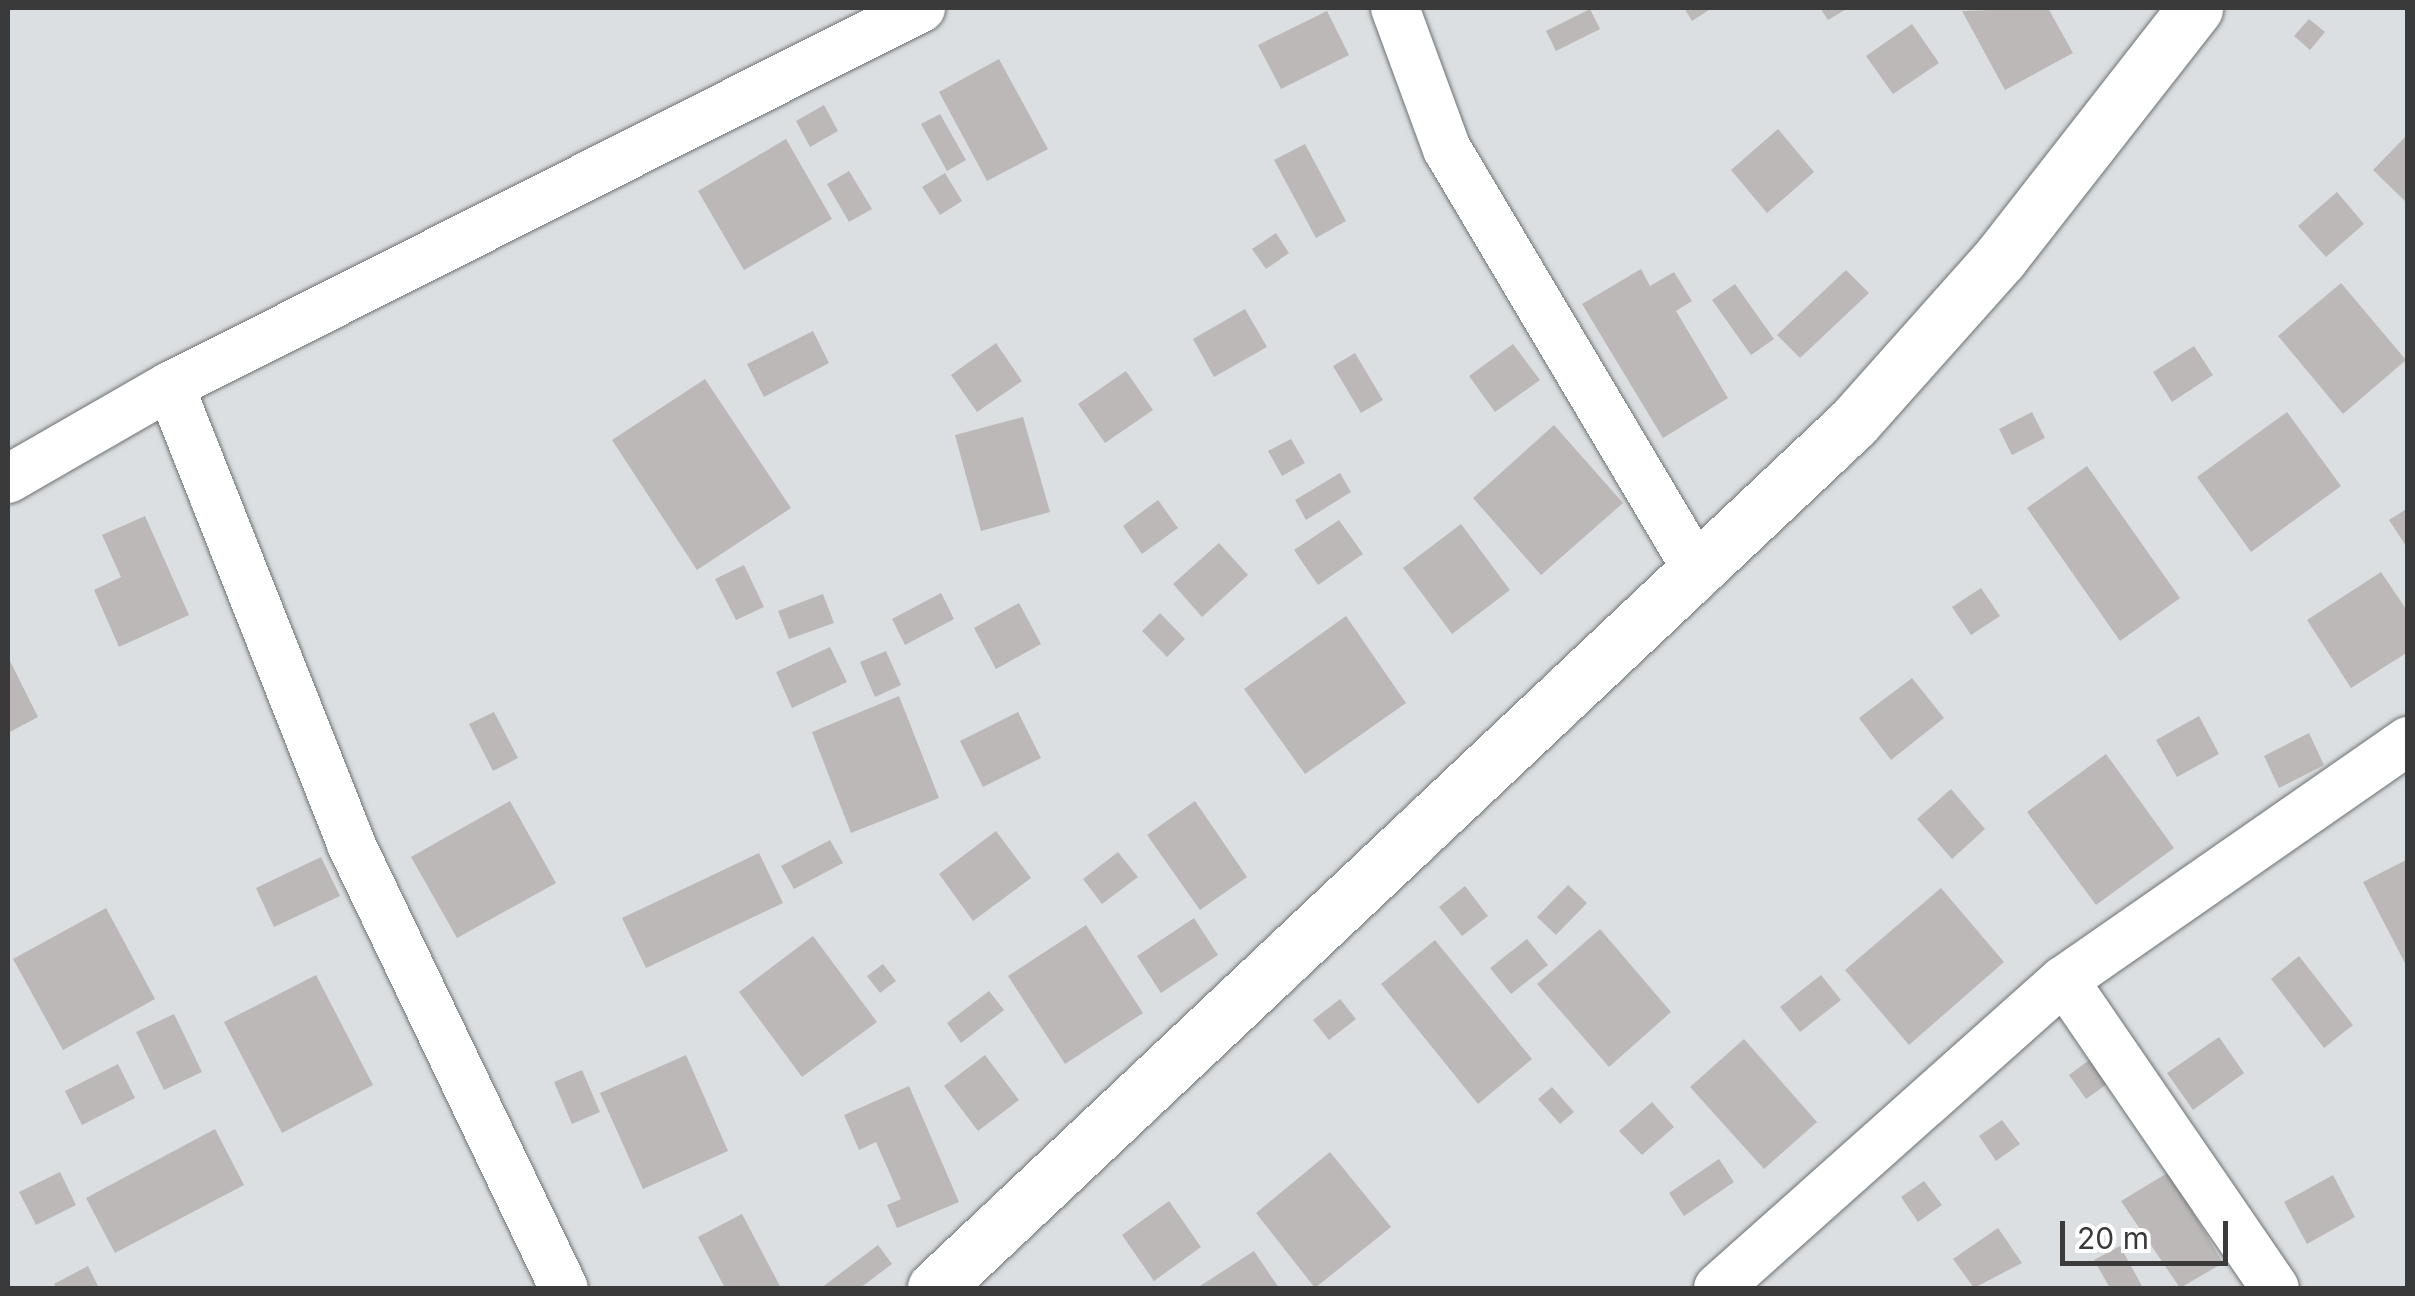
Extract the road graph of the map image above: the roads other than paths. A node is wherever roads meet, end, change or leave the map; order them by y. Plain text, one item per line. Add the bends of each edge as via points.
1 (922, 8) edge
2 (1395, 8) edge
3 (2195, 8) edge
4 (170, 386) junction
5 (8, 479) edge
6 (1697, 570) junction
7 (2408, 741) edge
8 (2064, 980) junction
9 (564, 1288) edge
10 (936, 1288) edge
11 (1718, 1288) edge
12 (2275, 1288) edge

1 - 4 street
2 - 6 street via 1447,149
3 - 6 main road via 1976,285 1854,423
4 - 5 street
4 - 9 street via 351,844
6 - 10 main road
7 - 8 street
8 - 11 street
8 - 12 street

